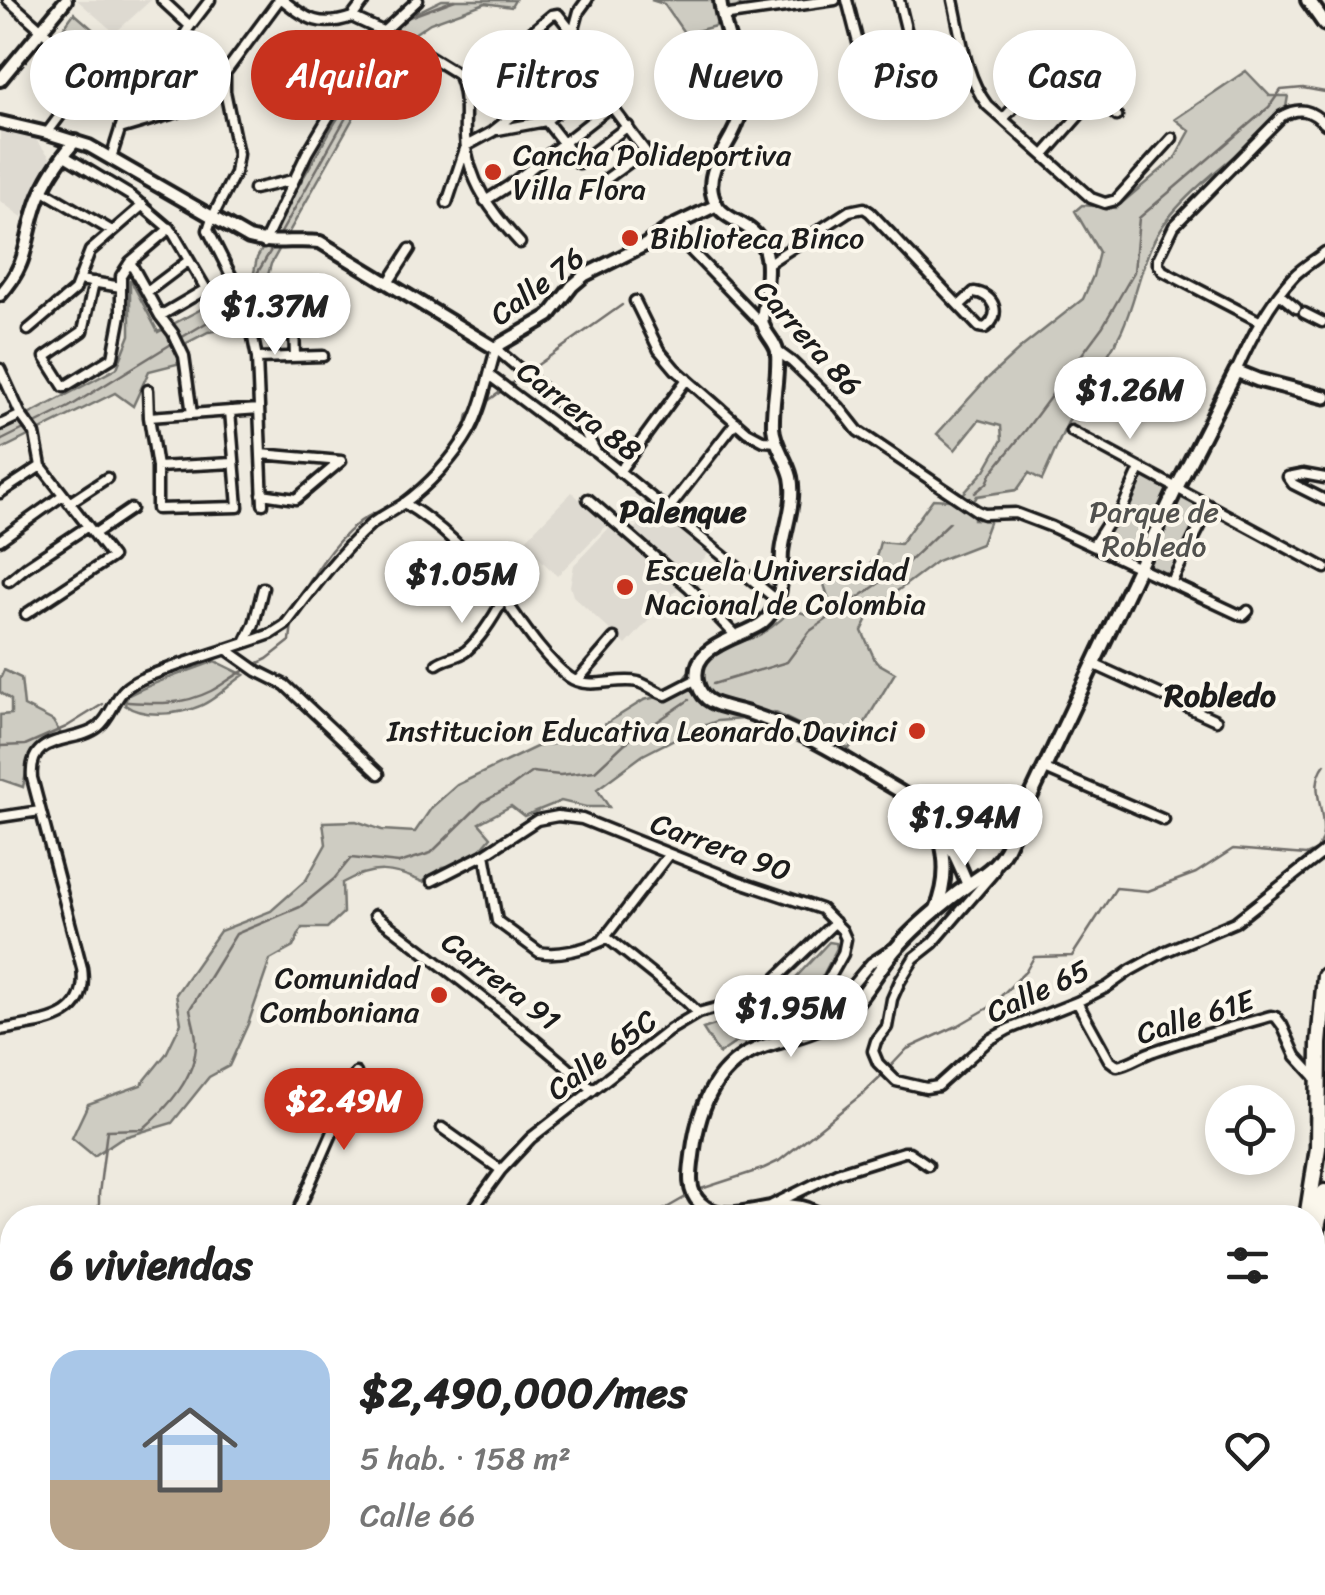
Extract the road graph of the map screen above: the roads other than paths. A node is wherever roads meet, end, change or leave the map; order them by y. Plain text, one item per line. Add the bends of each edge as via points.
1 (8, 0) edge
2 (66, 0) edge
3 (210, 0) edge
4 (281, 0) edge
5 (364, 0) edge
6 (418, 0) edge
7 (587, 0) edge
8 (720, 0) edge
9 (835, 0) edge
10 (847, 0) edge
11 (898, 0) edge
12 (953, 0) edge
13 (1308, 0) edge
14 (168, 2) edge
15 (722, 16) junction
16 (352, 17) junction
17 (1325, 24) edge
18 (190, 26) junction
19 (42, 28) junction
20 (379, 30) edge
21 (388, 30) edge
22 (534, 30) edge
23 (571, 30) edge
24 (574, 30) edge
25 (855, 30) edge
26 (906, 30) edge
27 (442, 64) edge
28 (0, 80) edge
29 (993, 108) edge
30 (151, 120) edge
31 (327, 120) edge
32 (507, 120) edge
33 (592, 120) edge
34 (623, 120) edge
35 (1005, 120) edge
36 (1075, 120) edge
37 (546, 121) joint
38 (0, 122) edge
39 (1325, 124) edge
40 (628, 126) junction
41 (120, 129) junction
42 (47, 132) junction
43 (492, 132) junction
44 (1172, 138) dead end
45 (75, 141) junction
46 (562, 142) junction
47 (466, 146) junction
48 (1044, 155) junction
49 (63, 156) junction
50 (111, 158) junction
51 (293, 180) junction
52 (598, 185) dead end
53 (254, 189) dead end
54 (42, 190) junction
55 (485, 201) junction
56 (447, 203) dead end
57 (143, 206) junction
58 (717, 206) junction
59 (212, 218) junction
60 (170, 228) junction
61 (670, 228) junction
62 (112, 231) junction
63 (272, 242) junction
64 (520, 242) dead end
65 (410, 249) dead end
66 (1325, 252) edge
67 (188, 261) junction
68 (130, 262) junction
69 (767, 264) junction
70 (80, 280) junction
71 (94, 282) junction
72 (388, 283) junction
73 (122, 287) junction
74 (147, 292) junction
75 (1279, 294) junction
76 (0, 295) edge
77 (635, 301) dead end
78 (959, 306) junction
79 (160, 316) junction
80 (1261, 322) junction
81 (1322, 322) dead end
82 (763, 325) junction
83 (294, 326) dead end
84 (28, 330) dead end
85 (496, 349) junction
86 (777, 351) junction
87 (323, 356) dead end
88 (295, 357) junction
89 (257, 358) junction
90 (0, 369) edge
91 (1236, 370) junction
92 (490, 376) junction
93 (686, 378) junction
94 (4, 387) edge
95 (148, 390) dead end
96 (1325, 397) edge
97 (259, 409) junction
98 (230, 411) junction
99 (192, 414) junction
100 (21, 415) junction
101 (148, 416) junction
102 (736, 422) junction
103 (0, 425) edge
104 (1071, 431) dead end
105 (776, 442) junction
106 (596, 452) junction
107 (260, 454) junction
108 (233, 464) junction
109 (41, 466) junction
110 (157, 466) junction
111 (1140, 469) junction
112 (619, 472) junction
113 (107, 478) dead end
114 (1325, 478) edge
115 (1178, 487) junction
116 (0, 492) edge
117 (66, 499) junction
118 (588, 499) dead end
119 (1325, 500) edge
120 (404, 503) junction
121 (1210, 508) junction
122 (131, 509) dead end
123 (667, 510) junction
124 (91, 530) junction
125 (0, 540) edge
126 (1093, 546) junction
127 (1140, 568) junction
128 (1325, 568) edge
129 (10, 581) dead end
130 (1171, 583) junction
131 (263, 588) dead end
132 (504, 598) junction
133 (778, 601) junction
134 (1246, 613) dead end
135 (26, 614) dead end
136 (735, 635) junction
137 (614, 638) dead end
138 (245, 643) junction
139 (226, 649) junction
140 (437, 664) dead end
141 (1094, 664) junction
142 (576, 681) junction
143 (698, 684) junction
144 (1216, 720) dead end
145 (1043, 768) junction
146 (379, 774) dead end
147 (40, 811) junction
148 (0, 817) edge
149 (1164, 820) dead end
150 (934, 823) junction
151 (1325, 851) edge
152 (486, 854) junction
153 (670, 854) junction
154 (996, 866) junction
155 (432, 881) dead end
156 (968, 885) junction
157 (934, 914) junction
158 (375, 915) dead end
159 (836, 922) junction
160 (606, 937) junction
161 (896, 947) junction
162 (1325, 976) edge
163 (1077, 1002) junction
164 (698, 1013) junction
165 (0, 1030) edge
166 (1319, 1044) junction
167 (1296, 1056) junction
168 (356, 1073) dead end
169 (1318, 1080) junction
170 (594, 1090) junction
171 (442, 1128) dead end
172 (928, 1165) dead end
173 (501, 1170) junction
174 (301, 1205) edge
175 (475, 1205) edge
176 (703, 1205) edge
177 (772, 1205) edge
178 (1309, 1205) edge

1 - 19 street
2 - 19 street
3 - 18 street
4 - 16 street via 320,22
4 - 59 street via 225,73 238,154
5 - 16 street
6 - 21 street
7 - 24 street
8 - 15 street
9 - 15 street
10 - 25 street
11 - 26 street
12 - 29 street via 972,78
13 - 17 main road
14 - 18 street
15 - 58 street via 742,99 712,174
16 - 20 street
18 - 41 street
19 - 28 street
19 - 42 street via 91,76
22 - 23 street via 558,14
27 - 47 street via 458,74 465,96
30 - 41 street
31 - 51 street
32 - 43 street
33 - 46 street
34 - 40 street
35 - 48 street
36 - 48 street
37 - 43 street
37 - 46 street
38 - 42 street, Carrera 88
39 - 80 street via 1307,110 1282,116 1174,226 1158,264
40 - 46 street via 580,163
40 - 52 street via 645,151
41 - 50 street
42 - 45 street, Carrera 88
43 - 47 street
44 - 48 street via 1106,203
45 - 49 street
45 - 50 street, Carrera 88
46 - 55 street
47 - 55 street
47 - 56 street
49 - 54 street
49 - 57 street
50 - 59 street, Carrera 88
51 - 53 street
51 - 63 street
54 - 62 street
54 - 76 street via 18,273
55 - 64 street
57 - 60 street
57 - 62 street
58 - 61 street, Calle 76
58 - 69 street via 756,234
59 - 63 street, Carrera 88
59 - 89 street via 208,230 247,307
60 - 67 street
60 - 68 street
61 - 82 street, Carrera 86
61 - 85 street, Calle 76 via 585,275 549,316
62 - 70 street via 90,251
63 - 72 street, Carrera 88 via 320,242
65 - 72 street
66 - 75 street, Calle 65
67 - 74 street
67 - 79 street via 206,289
68 - 73 street
68 - 74 street
69 - 78 street via 861,208
69 - 82 street
70 - 71 street
70 - 84 street
71 - 73 street
71 - 73 street via 83,331 45,357 64,387 113,358
72 - 85 street, Carrera 88
74 - 79 street
75 - 80 street, Calle 65
75 - 81 street
77 - 93 street via 659,350
78 - 78 street via 974,292 985,294 996,310 993,322 980,327
79 - 99 street via 184,356
80 - 91 street, Calle 65
82 - 86 street, Carrera 86
83 - 88 street
85 - 92 street, Calle 76
85 - 106 street via 568,410
86 - 105 street
86 - 126 street, Carrera 86 via 858,432 977,511 1015,512
87 - 88 street
88 - 89 street
89 - 97 street
90 - 94 street
91 - 96 main road
91 - 115 main road, Calle 65
92 - 106 street, Carrera 88
92 - 120 street, Calle 76 via 462,441
93 - 102 street
93 - 112 street
94 - 100 street
95 - 101 street
97 - 98 street
97 - 107 street
98 - 99 street
98 - 108 street
99 - 101 street
100 - 103 street
100 - 109 street via 35,434
101 - 110 street
102 - 105 street
102 - 123 street
104 - 111 street
105 - 133 street via 792,493
106 - 112 street, Carrera 88
107 - 107 street via 262,499 296,499 341,461
108 - 110 street
108 - 110 street via 238,506 158,509
109 - 116 street
109 - 117 street
111 - 115 street
111 - 126 street via 1122,509
112 - 123 street, Carrera 88
113 - 117 street
114 - 119 street via 1288,477
115 - 121 street
115 - 127 main road, Calle 65
117 - 124 street
117 - 125 street
118 - 136 street
120 - 132 street via 445,531
120 - 138 street, Calle 76 via 364,531 285,625
121 - 128 street
121 - 130 street
122 - 124 street
123 - 133 street, Carrera 88
124 - 129 street
124 - 135 street via 112,556
126 - 127 street, Carrera 86
127 - 130 street, Carrera 86
127 - 141 main road, Calle 65
130 - 134 street, Carrera 86
131 - 138 street
132 - 140 street via 466,651
132 - 142 street via 540,648
133 - 136 street via 758,626
136 - 143 street via 699,662
137 - 142 street
138 - 139 street, Calle 76
139 - 146 street via 285,685
139 - 147 street, Calle 76 via 128,685 95,730 47,745 32,770
141 - 144 street
141 - 145 main road, Calle 65
142 - 143 street via 638,682 666,695
143 - 150 street via 715,704 782,726 840,756 915,802
145 - 149 street
145 - 154 main road, Calle 65
147 - 148 street
147 - 165 street via 84,983 78,1002 62,1016
150 - 156 street
150 - 157 street via 945,872
151 - 163 street, Calle 65 via 1235,922 1164,952
152 - 153 street, Carrera 90 via 532,822 558,816 587,820
152 - 155 street, Carrera 90
152 - 160 street via 495,918 508,930 544,954
153 - 159 street, Carrera 90 via 809,903
153 - 160 street
154 - 156 main road, Calle 65
154 - 163 street, Calle 65 via 914,958 874,1056 903,1084 934,1088 998,1035
156 - 157 main road, Calle 65
157 - 161 main road, Calle 65
158 - 170 street, Carrera 91
159 - 161 street via 846,943 826,984 830,998 844,995
159 - 164 street, Calle 65C via 757,997
160 - 164 street
161 - 176 main road, Calle 65 via 842,1015 746,1053 718,1080 699,1112 690,1182
162 - 166 highway
163 - 167 street, Calle 61E via 1117,1066 1271,1016
164 - 170 street, Calle 65C
166 - 167 street via 1311,1055
166 - 169 highway
167 - 169 street
168 - 174 street
169 - 178 highway
170 - 173 street, Calle 65C
171 - 173 street
172 - 177 street via 904,1152
173 - 175 street, Calle 65C

